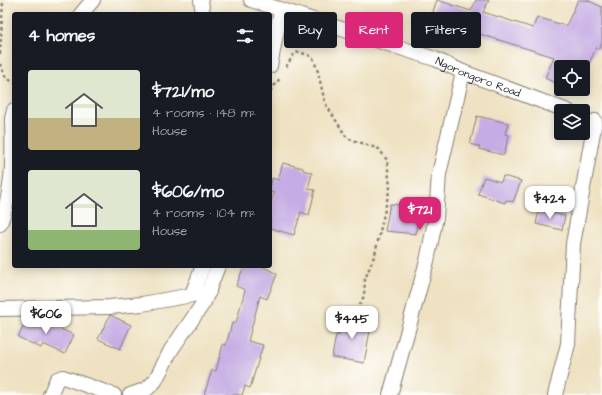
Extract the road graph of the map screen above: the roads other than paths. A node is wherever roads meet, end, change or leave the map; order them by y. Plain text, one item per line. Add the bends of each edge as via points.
1 (93, 0) edge
2 (201, 0) edge
3 (251, 0) edge
4 (281, 10) junction
5 (83, 12) edge
6 (203, 12) edge
7 (272, 56) edge
8 (463, 72) junction
9 (554, 106) edge
10 (12, 119) edge
11 (593, 120) edge
12 (12, 179) edge
13 (12, 179) edge
14 (0, 224) edge
15 (202, 268) edge
16 (217, 268) edge
17 (209, 292) junction
18 (192, 294) junction
19 (0, 309) edge
20 (50, 395) edge
21 (114, 395) edge
22 (130, 395) edge
23 (390, 395) edge
24 (555, 395) edge

1 - 5 street
2 - 6 street
3 - 4 street, Ngorongoro Road
4 - 7 street
4 - 8 street, Ngorongoro Road via 435,59
8 - 9 street, Ngorongoro Road
8 - 23 street via 439,174 436,217 427,261
10 - 12 street
11 - 24 street via 573,244 568,344
13 - 14 street via 8,203
15 - 18 street
16 - 17 street
17 - 18 street
17 - 22 street via 171,350 155,381 147,388
18 - 19 street via 142,304 109,307
20 - 21 street via 57,379 63,377

